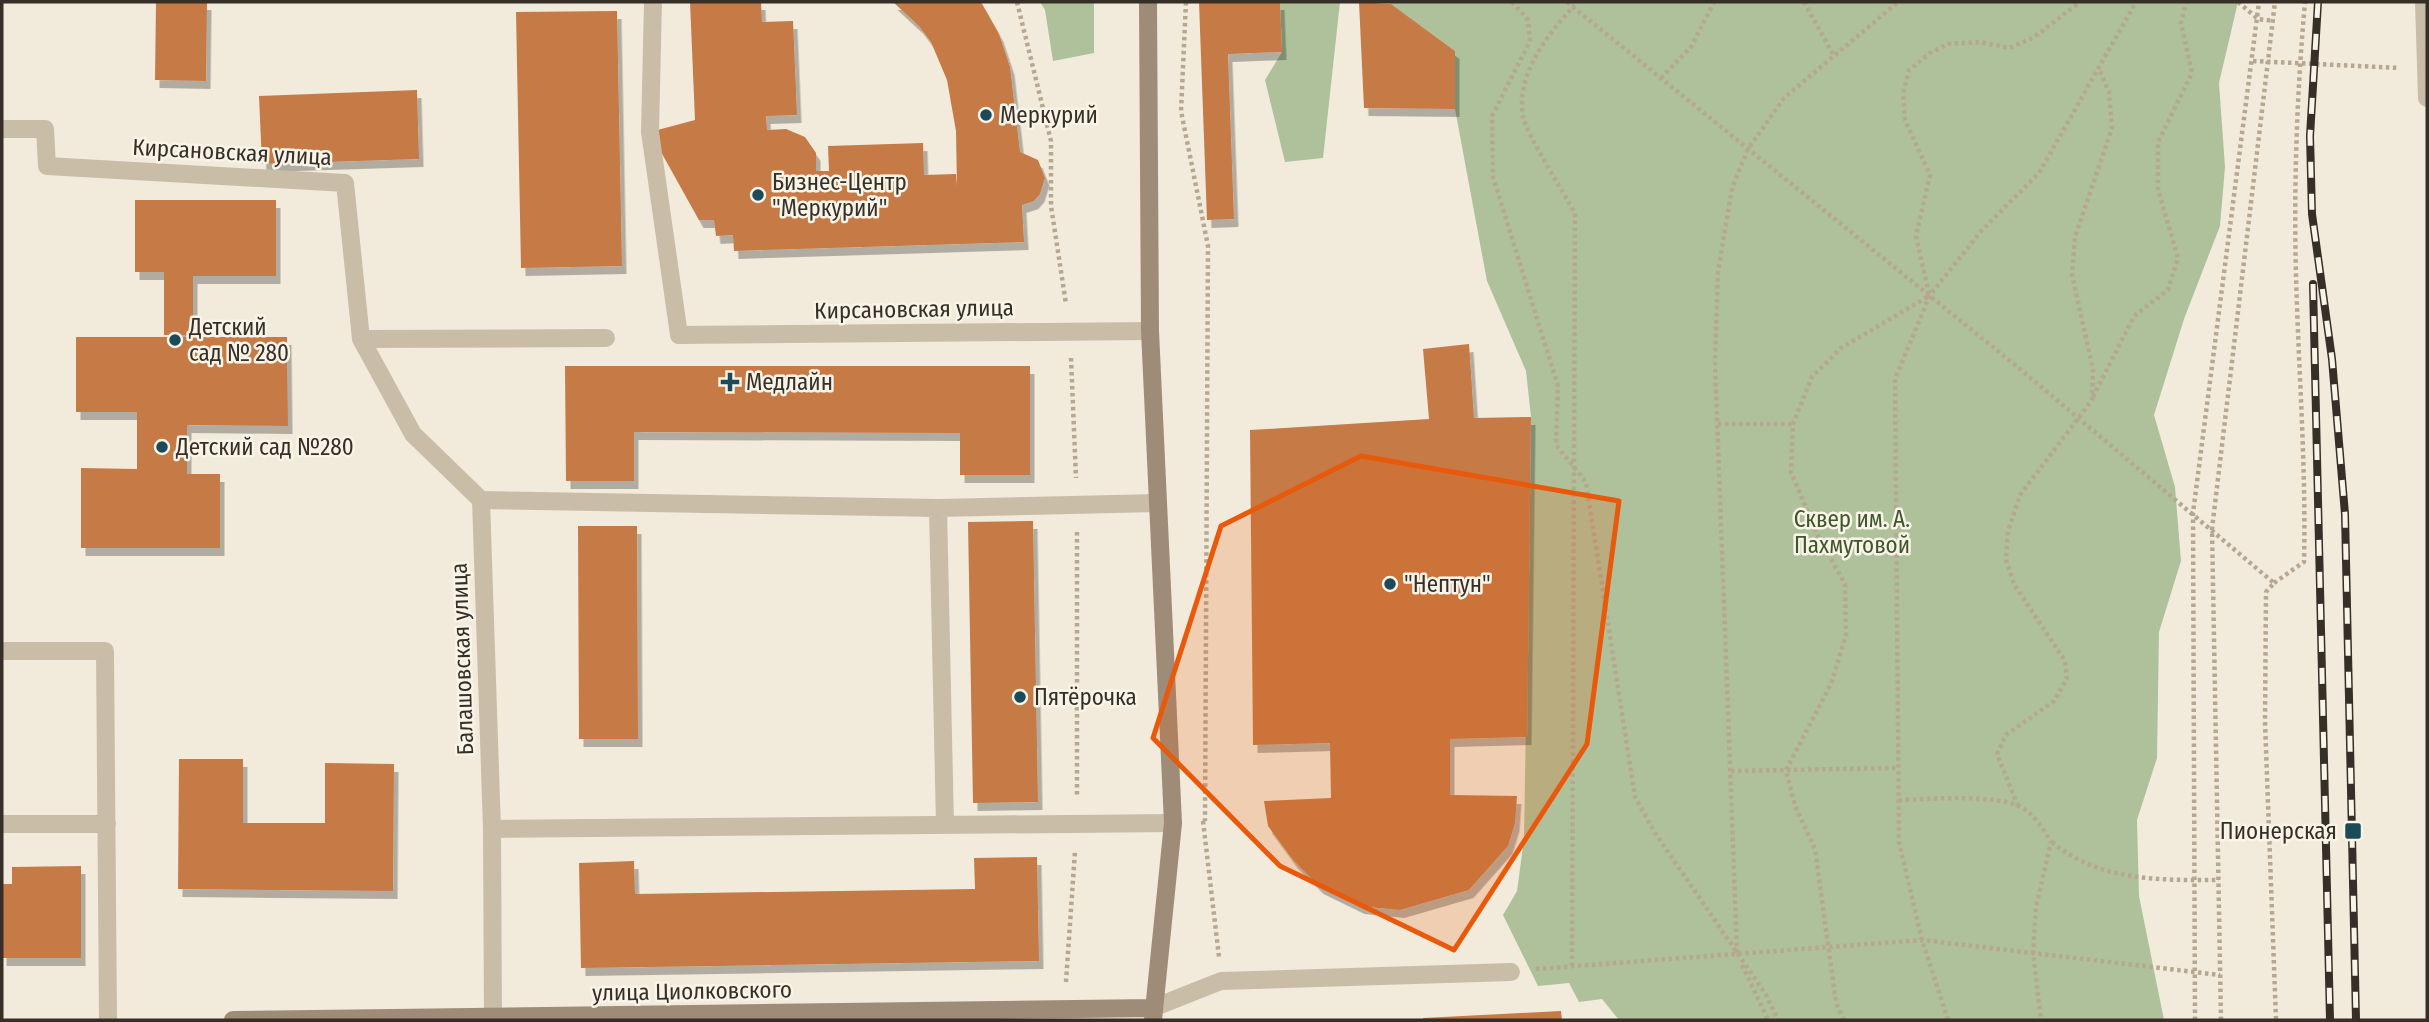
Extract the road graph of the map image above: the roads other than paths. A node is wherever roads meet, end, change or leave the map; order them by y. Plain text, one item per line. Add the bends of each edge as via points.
1 (653, 2) edge
2 (1148, 2) edge
3 (2424, 2) edge
4 (2426, 69) edge
5 (2427, 98) edge
6 (2, 129) edge
7 (1150, 331) junction
8 (606, 338) dead end
9 (361, 339) junction
10 (481, 500) junction
11 (1158, 503) junction
12 (938, 509) junction
13 (5, 651) dead end
14 (1173, 823) junction
15 (2, 824) edge
16 (107, 824) junction
17 (944, 825) junction
18 (492, 829) junction
19 (1511, 972) road end
20 (1153, 1014) edge
21 (493, 1019) edge
22 (108, 1020) edge
23 (233, 1020) edge

1 - 7 street, Кирсановская улица via 650,132 679,335
2 - 7 main road
3 - 4 street
4 - 5 street
6 - 9 street, Кирсановская улица via 45,129 47,166 345,183
7 - 11 main road
8 - 9 street
9 - 10 street via 413,434
10 - 12 street
10 - 18 street, Балашовская улица
11 - 12 street
11 - 14 main road
12 - 17 street
13 - 16 street via 105,650
14 - 17 street
14 - 20 main road
15 - 16 street
16 - 22 street
17 - 18 street
18 - 21 street, Балашовская улица
19 - 20 street via 1221,981
20 - 21 main road, улица Циолковского via 1064,1010
21 - 23 main road, улица Циолковского

